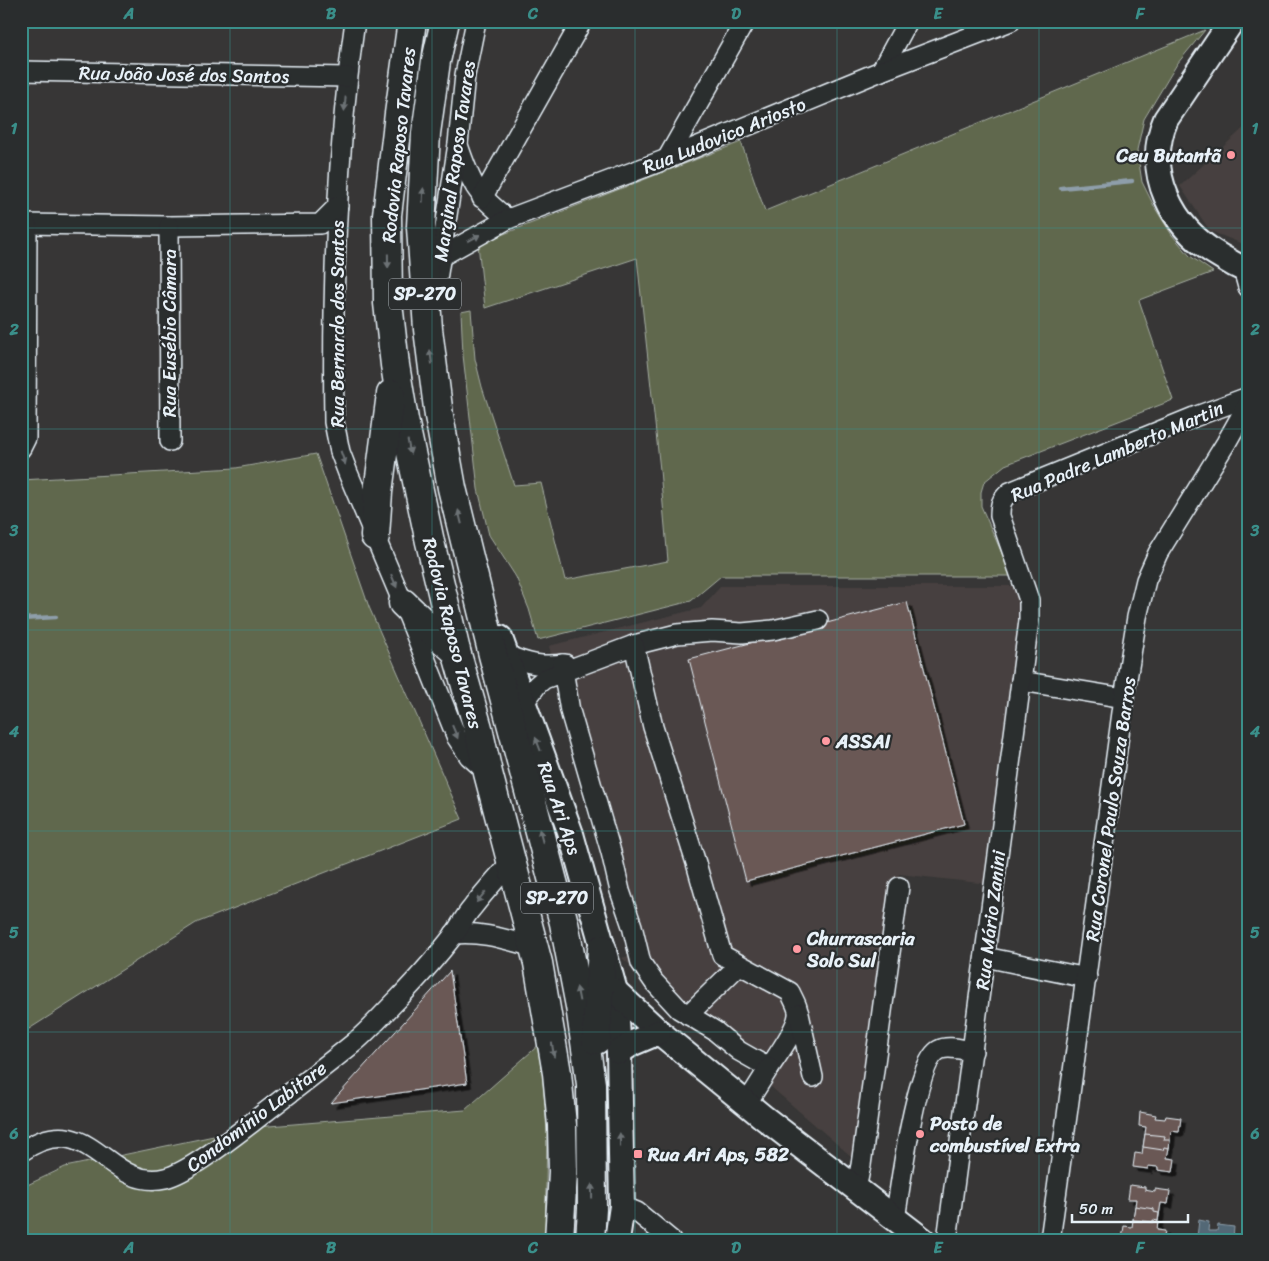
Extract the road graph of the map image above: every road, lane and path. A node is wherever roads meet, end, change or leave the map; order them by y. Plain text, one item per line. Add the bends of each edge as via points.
1 (355, 21) edge
2 (412, 21) edge
3 (445, 21) edge
4 (476, 21) edge
5 (582, 21) edge
6 (745, 21) edge
7 (908, 21) edge
8 (1011, 21) edge
9 (1232, 21) edge
10 (21, 71) edge
11 (881, 71) junction
12 (347, 77) junction
13 (458, 144) junction
14 (667, 159) junction
15 (482, 198) junction
16 (338, 206) junction
17 (508, 219) junction
18 (320, 224) junction
19 (24, 225) edge
20 (169, 226) junction
21 (336, 241) junction
22 (440, 257) junction
23 (1246, 275) edge
24 (428, 330) junction
25 (395, 365) junction
26 (1248, 397) edge
27 (1248, 404) edge
28 (170, 441) dead end
29 (21, 448) edge
30 (375, 536) junction
31 (472, 564) junction
32 (1030, 600) joint
33 (403, 603) junction
34 (818, 620) dead end
35 (634, 645) junction
36 (456, 650) junction
37 (506, 655) junction
38 (563, 668) junction
39 (1021, 681) junction
40 (1124, 698) junction
41 (523, 704) junction
42 (488, 773) junction
43 (511, 862) junction
44 (899, 887) dead end
45 (454, 934) junction
46 (534, 947) junction
47 (602, 949) junction
48 (985, 957) junction
49 (739, 965) junction
50 (1087, 978) junction
51 (615, 991) junction
52 (799, 1014) junction
53 (688, 1015) junction
54 (660, 1032) junction
55 (973, 1051) junction
56 (618, 1052) junction
57 (769, 1068) junction
58 (813, 1077) dead end
59 (591, 1084) junction
60 (747, 1104) junction
61 (21, 1152) edge
62 (856, 1189) junction
63 (622, 1206) junction
64 (895, 1219) junction
65 (559, 1240) edge
66 (590, 1240) edge
67 (617, 1240) edge
68 (671, 1240) edge
69 (923, 1240) edge
70 (947, 1240) edge
71 (1050, 1240) edge

1 - 12 street, Rua Bernardo dos Santos
2 -> 25 highway, Rodovia Raposo Tavares / SP-270 via 387,215 388,303
24 -> 3 highway, Rodovia Raposo Tavares / SP-270 via 421,227 426,133
4 - 13 street, Marginal Raposo Tavares via 465,75
5 - 15 street
6 - 14 street
7 - 11 street
8 - 11 street, Rua Ludovico Ariosto
9 - 23 main road via 1166,119 1160,133 1157,159 1166,196 1186,229
10 - 12 street, Rua João José dos Santos
11 - 14 street, Rua Ludovico Ariosto
12 -> 16 street, Rua Bernardo dos Santos
13 - 15 street via 468,173
13 - 22 street, Marginal Raposo Tavares
14 - 17 street, Rua Ludovico Ariosto
15 - 17 street
16 - 18 street
16 - 21 street, Rua Bernardo dos Santos
22 -> 17 street, Rua Ludovico Ariosto
18 - 20 street
18 - 21 street
19 - 20 street
19 - 29 street via 26,438
20 - 28 street, Rua Eusébio Câmara
21 -> 30 street, Rua Bernardo dos Santos via 334,422 340,452
22 - 24 street, Marginal Raposo Tavares
31 -> 24 highway, Rodovia Raposo Tavares / SP-270 via 452,488
25 - 30 highway
25 -> 36 highway, Rodovia Raposo Tavares / SP-270 via 415,476
26 - 32 street, Rua Padre Lamberto Martin via 1010,492 1002,499 1000,516
27 - 40 street, Rua Coronel Paulo Souza Barros via 1158,553 1146,580
30 -> 33 street, Rua Bernardo dos Santos
31 - 37 main road, Rua Ari Aps
59 -> 31 highway, Rodovia Raposo Tavares / SP-270 via 564,923
32 - 39 street, Rua Mário Zanini
33 - 36 highway
33 -> 42 street, Rua Bernardo dos Santos via 457,738 469,756
34 - 35 street via 773,630 677,634
35 - 38 street
35 - 49 street via 653,727 718,944 722,955
36 - 42 highway, Rodovia Raposo Tavares / SP-270
37 - 38 street via 525,663
37 - 41 main road, Rua Ari Aps
38 - 41 street via 542,680
38 - 53 street via 570,711 641,963 654,982
39 - 40 street
39 - 48 street, Rua Mário Zanini
40 - 50 street, Rua Coronel Paulo Souza Barros
47 -> 41 main road, Rua Ari Aps via 571,834
42 - 43 highway, Rodovia Raposo Tavares / SP-270
43 -> 45 street, Condomínio Labitare
43 - 46 highway, Rodovia Raposo Tavares / SP-270
44 - 62 street
45 - 46 street via 484,934
45 - 61 street, Condomínio Labitare via 398,999 356,1041 181,1173 150,1180 135,1177 83,1142 67,1138 50,1139
46 -> 65 highway, Rodovia Raposo Tavares / SP-270 via 555,1064 562,1125
47 - 51 main road, Rua Ari Aps
47 - 59 highway via 599,1017
48 - 50 street
48 - 55 street, Rua Mário Zanini
49 - 52 street via 790,992
49 - 53 street
50 - 71 street, Rua Coronel Paulo Souza Barros
51 - 54 main road
51 - 56 main road, Rua Ari Aps
52 - 57 street
52 - 58 street
53 - 57 street
54 - 56 main road
54 - 60 main road
55 - 64 street via 944,1048 937,1050 931,1058 913,1108
55 - 70 street, Rua Mário Zanini
63 -> 56 main road, Rua Ari Aps
57 - 60 street
66 -> 59 highway, Rodovia Raposo Tavares / SP-270
60 - 62 main road
62 - 64 main road
63 - 67 main road, Rua Ari Aps
63 - 68 street via 637,1212
64 - 69 main road

